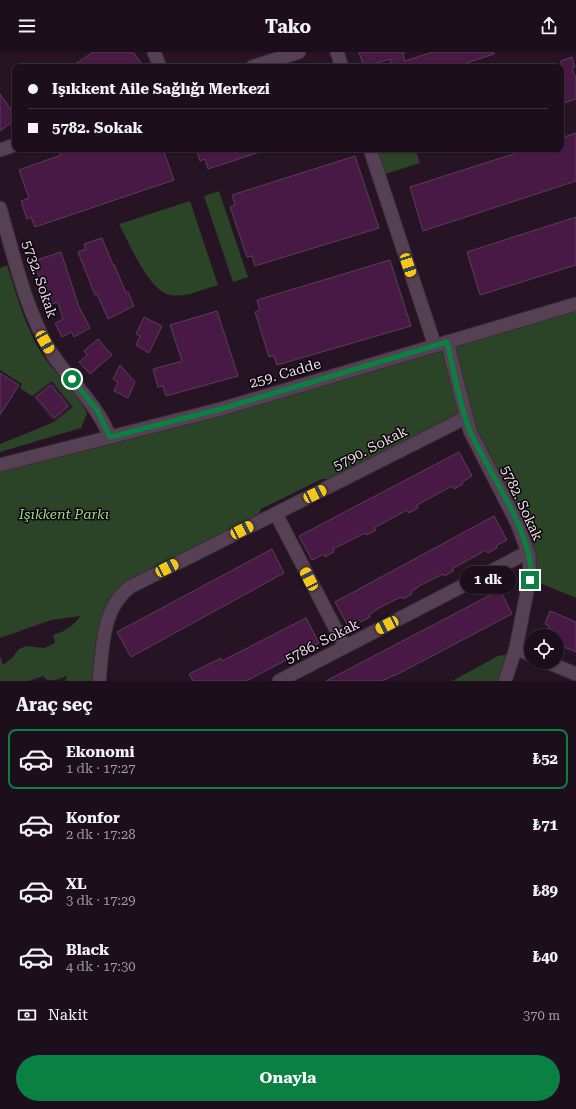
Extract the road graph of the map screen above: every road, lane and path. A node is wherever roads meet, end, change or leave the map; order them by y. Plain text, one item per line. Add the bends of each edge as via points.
1 (154, 52) edge
2 (299, 52) edge
3 (337, 52) edge
4 (159, 64) edge
5 (261, 64) edge
6 (341, 64) edge
7 (12, 146) edge
8 (0, 150) edge
9 (371, 152) edge
10 (0, 208) edge
11 (576, 304) edge
12 (441, 344) junction
13 (465, 418) junction
14 (110, 437) junction
15 (0, 465) edge
16 (276, 514) junction
17 (528, 552) junction
18 (345, 647) junction
19 (516, 648) junction
20 (524, 652) edge
21 (564, 669) edge
22 (576, 674) edge
23 (99, 681) edge
24 (279, 681) edge
25 (505, 681) edge

1 - 4 street
2 - 5 street
3 - 6 street
7 - 8 street
9 - 12 street, 5782. Sokak
10 - 14 street, 5732. Sokak via 26,294 45,342 97,410
11 - 12 street, 259. Cadde
12 - 13 street, 5782. Sokak
12 - 14 street, 259. Cadde via 221,409
13 - 16 street, 5790. Sokak
13 - 17 street, 5782. Sokak via 475,443 517,523
14 - 15 street, 259. Cadde
16 - 18 street
16 - 23 street, 5790. Sokak via 130,587 116,600 108,618
17 - 18 street, 5786. Sokak
17 - 19 street, 5782. Sokak via 530,576
18 - 24 street, 5786. Sokak
19 - 20 street
19 - 25 street, 5782. Sokak
21 - 22 street

